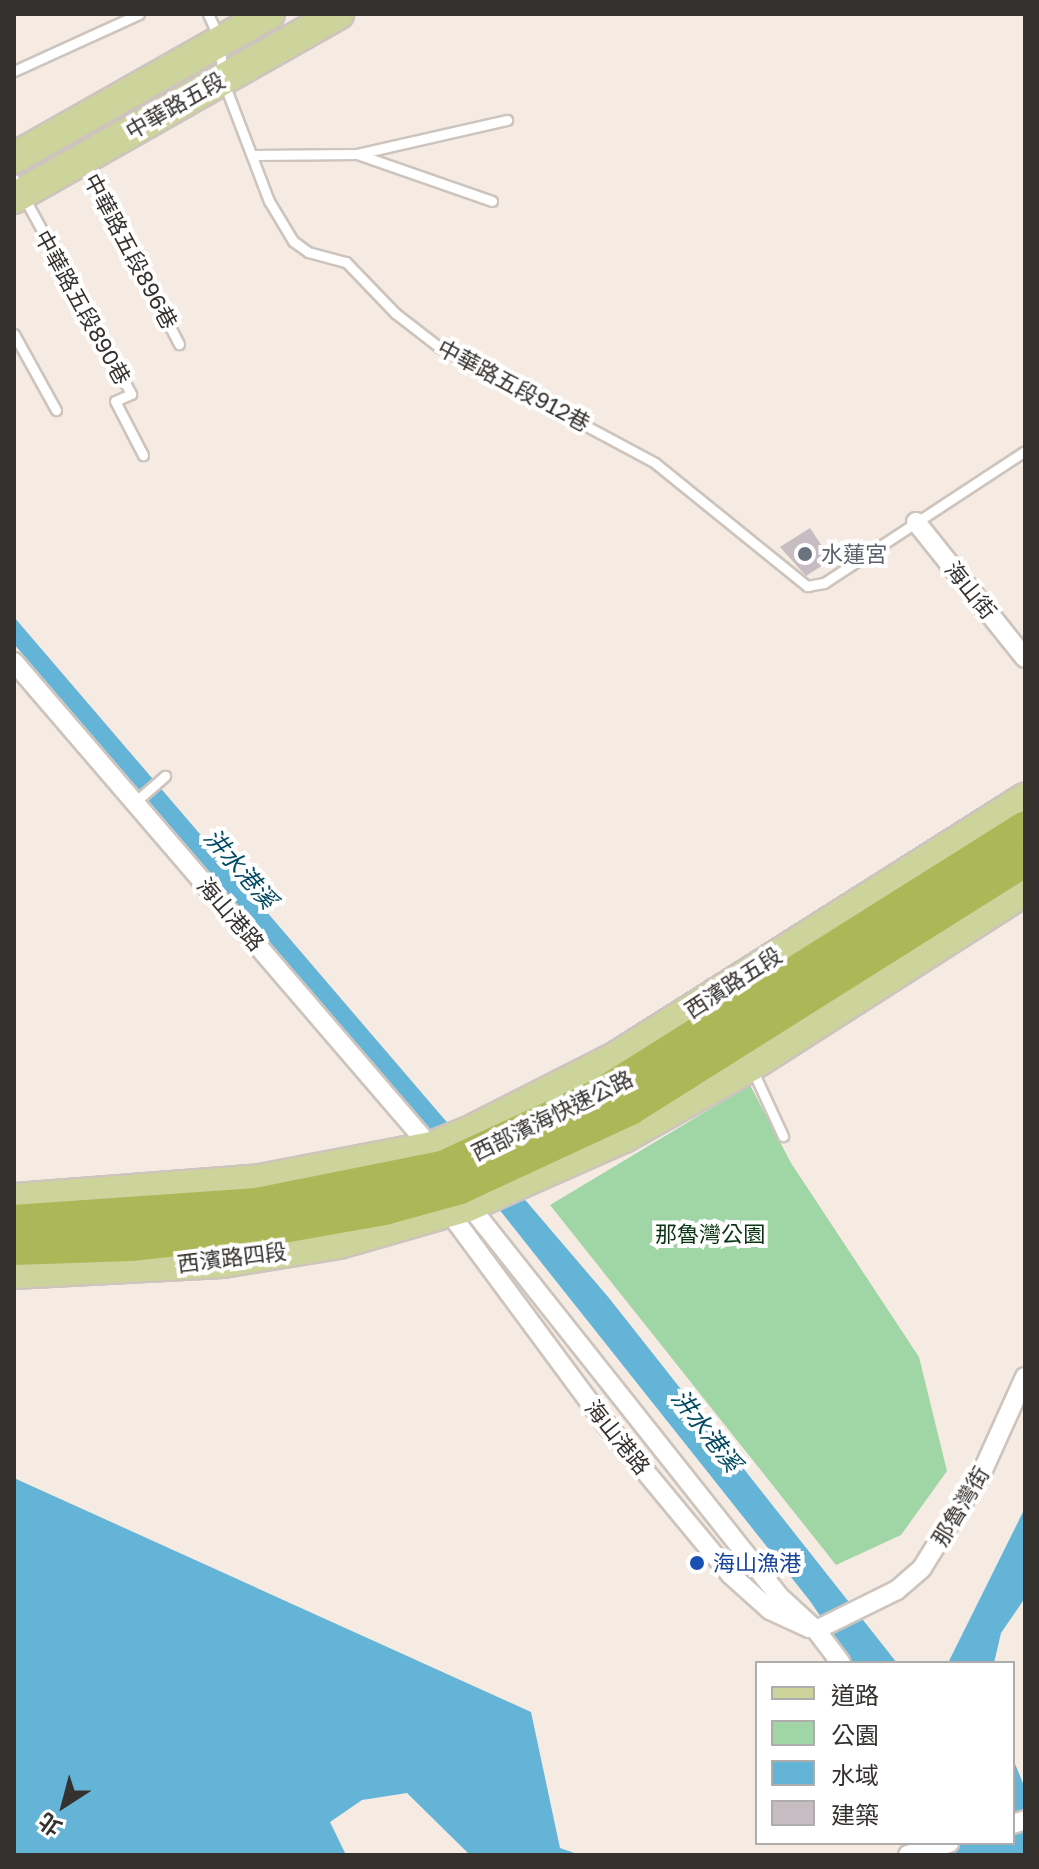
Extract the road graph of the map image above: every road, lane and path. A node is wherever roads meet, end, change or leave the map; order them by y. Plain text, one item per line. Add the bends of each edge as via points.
1 (139, 14) edge
2 (269, 14) edge
3 (338, 14) edge
4 (214, 27) edge
5 (14, 71) edge
6 (222, 78) junction
7 (507, 120) dead end
8 (357, 154) junction
9 (254, 155) junction
10 (14, 158) edge
11 (83, 158) junction
12 (16, 190) edge
13 (492, 201) dead end
14 (14, 334) edge
15 (179, 344) dead end
16 (56, 410) dead end
17 (1025, 451) edge
18 (143, 455) dead end
19 (916, 522) junction
20 (1025, 658) edge
21 (14, 662) edge
22 (165, 776) dead end
23 (1025, 799) edge
24 (135, 802) junction
25 (1025, 828) edge
26 (1025, 859) edge
27 (1025, 890) edge
28 (750, 1066) junction
29 (783, 1136) dead end
30 (448, 1185) junction
31 (14, 1199) edge
32 (14, 1222) edge
33 (14, 1248) edge
34 (14, 1273) edge
35 (1025, 1377) edge
36 (621, 1401) junction
37 (599, 1414) junction
38 (816, 1630) junction
39 (839, 1661) edge
40 (942, 1845) edge
41 (908, 1855) edge

1 - 5 lane
2 - 4 main road, 中華路五段
3 - 6 main road, 中華路五段
4 - 6 lane, 中華路五段912巷
4 - 10 main road, 中華路五段
6 - 9 lane, 中華路五段912巷
6 - 11 main road, 中華路五段
7 - 8 lane
8 - 9 lane
8 - 13 lane
9 - 19 lane, 中華路五段912巷 via 275,214 293,241 308,252 346,262 395,313 439,347 655,463 801,583 824,583
11 - 12 main road, 中華路五段
11 - 15 lane, 中華路五段896巷
12 - 18 lane, 中華路五段890巷 via 131,394 115,401
14 - 16 lane
17 - 19 lane, 中華路五段912巷
19 - 20 street, 海山街
21 - 24 street, 海山港路
22 - 24 lane
23 - 30 main road, 西濱路五段 via 615,1058
24 - 30 street, 海山港路
25 - 30 highway, 西部濱海快速公路 via 605,1093
26 - 30 highway, 西部濱海快速公路 via 630,1108
27 - 28 main road
28 - 29 lane
28 - 30 main road via 624,1137
30 - 31 main road via 260,1180
30 - 32 highway, 西部濱海快速公路
30 - 33 highway, 西部濱海快速公路 via 266,1229 131,1244
30 - 34 main road, 西濱路四段 via 339,1243 223,1262
30 - 36 street, 海山港路
30 - 37 street, 海山港路
35 - 38 street, 那魯灣街 via 983,1470 922,1568 897,1590
36 - 37 street
36 - 38 street, 海山港路 via 779,1596
37 - 38 street, 海山港路 via 731,1575 770,1610
38 - 39 street, 海山港路
40 - 41 street

